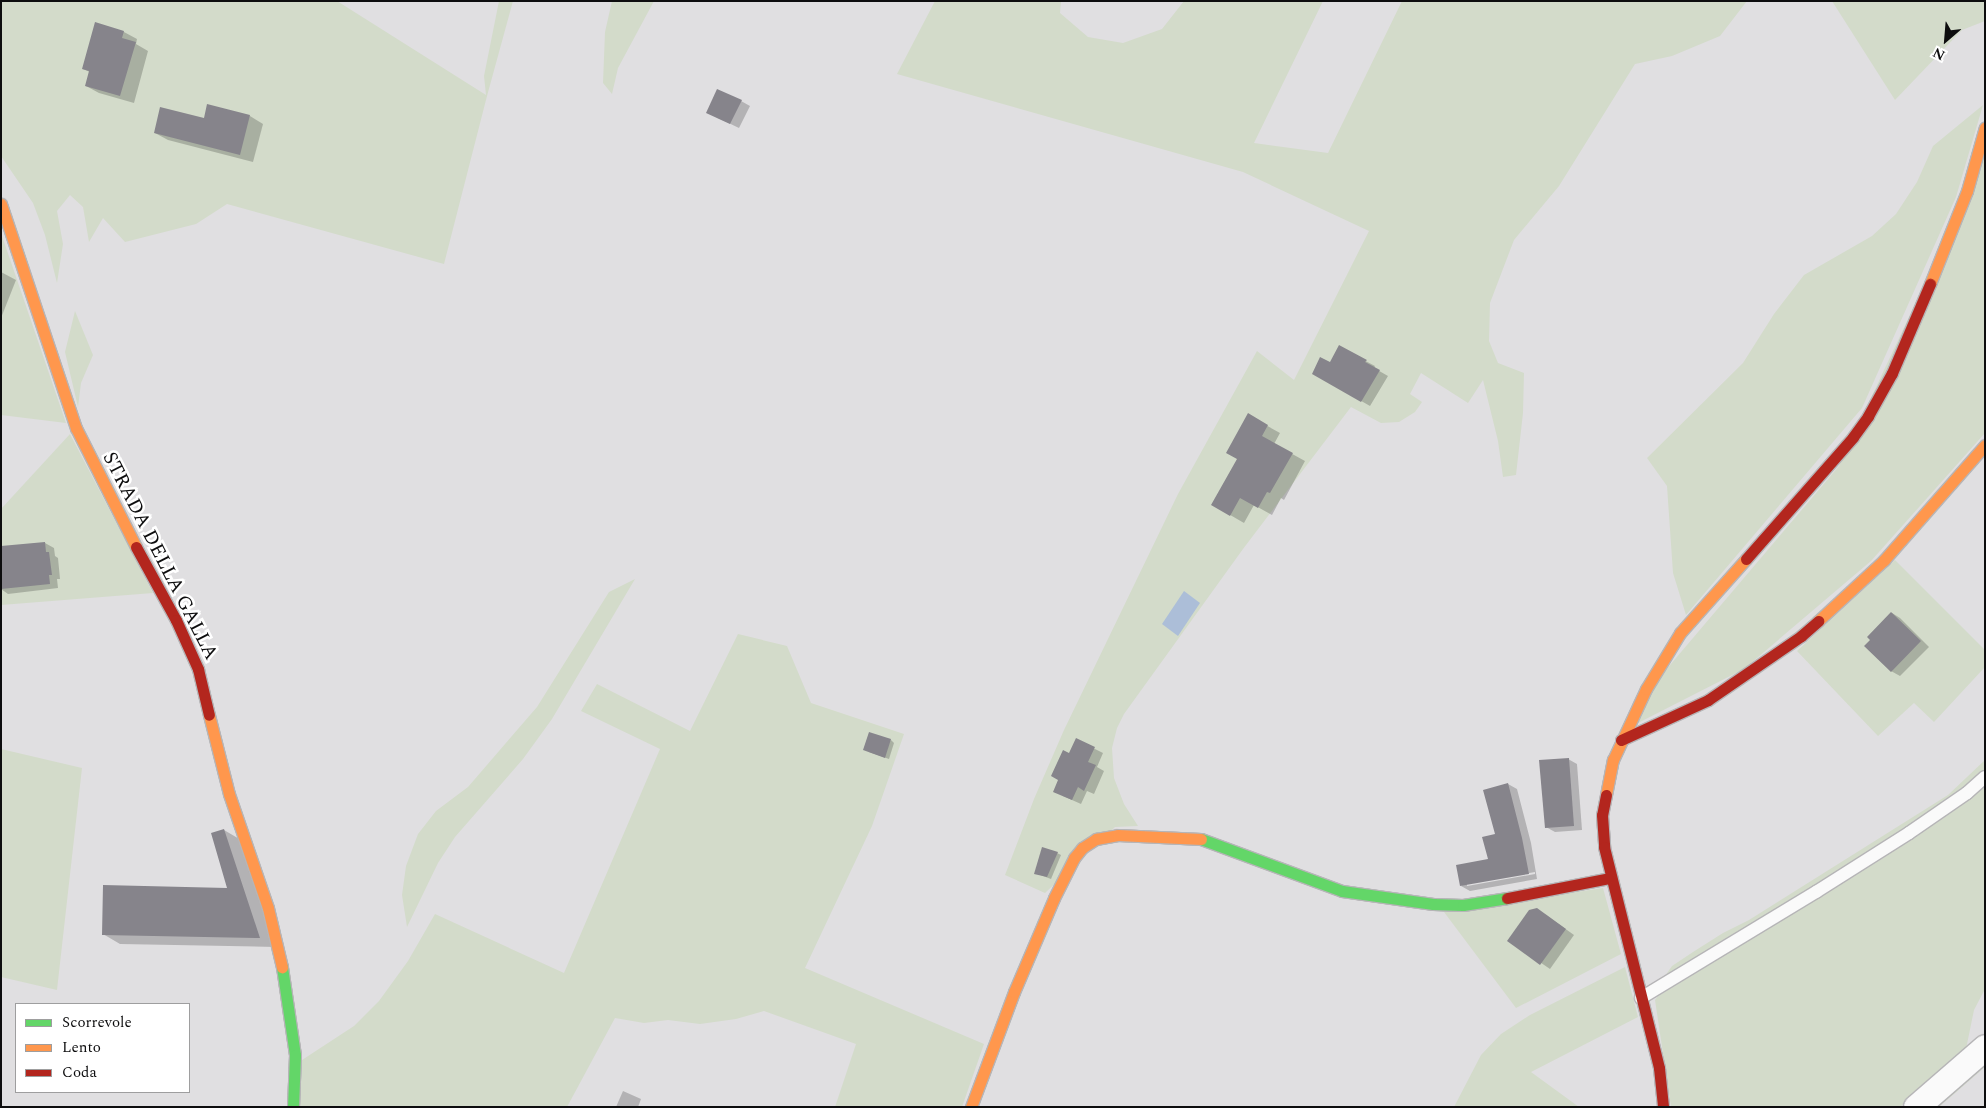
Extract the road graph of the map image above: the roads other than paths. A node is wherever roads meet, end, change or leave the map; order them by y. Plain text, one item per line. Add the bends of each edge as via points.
1 (1985, 127) edge
2 (1, 204) edge
3 (1985, 445) edge
4 (1621, 740) junction
5 (1985, 778) edge
6 (1610, 878) junction
7 (1641, 998) junction
8 (1985, 1047) edge
9 (293, 1107) edge
10 (972, 1107) edge
11 (1663, 1107) edge
12 (1916, 1107) edge

1 - 4 street via 1949,241 1873,408 1853,437 1680,634 1662,661
2 - 9 street, STRADA DELLA GALLA via 81,439 176,620 198,669 232,803 281,956 295,1055
3 - 4 street via 1884,560 1801,636 1708,700
4 - 6 street via 1609,771 1602,815
5 - 7 lane via 1909,833
6 - 7 street
6 - 10 street via 1491,901 1442,904 1342,891 1197,838 1118,835 1096,839 1074,858 1054,898 1014,992
7 - 11 street via 1659,1068
8 - 12 street

